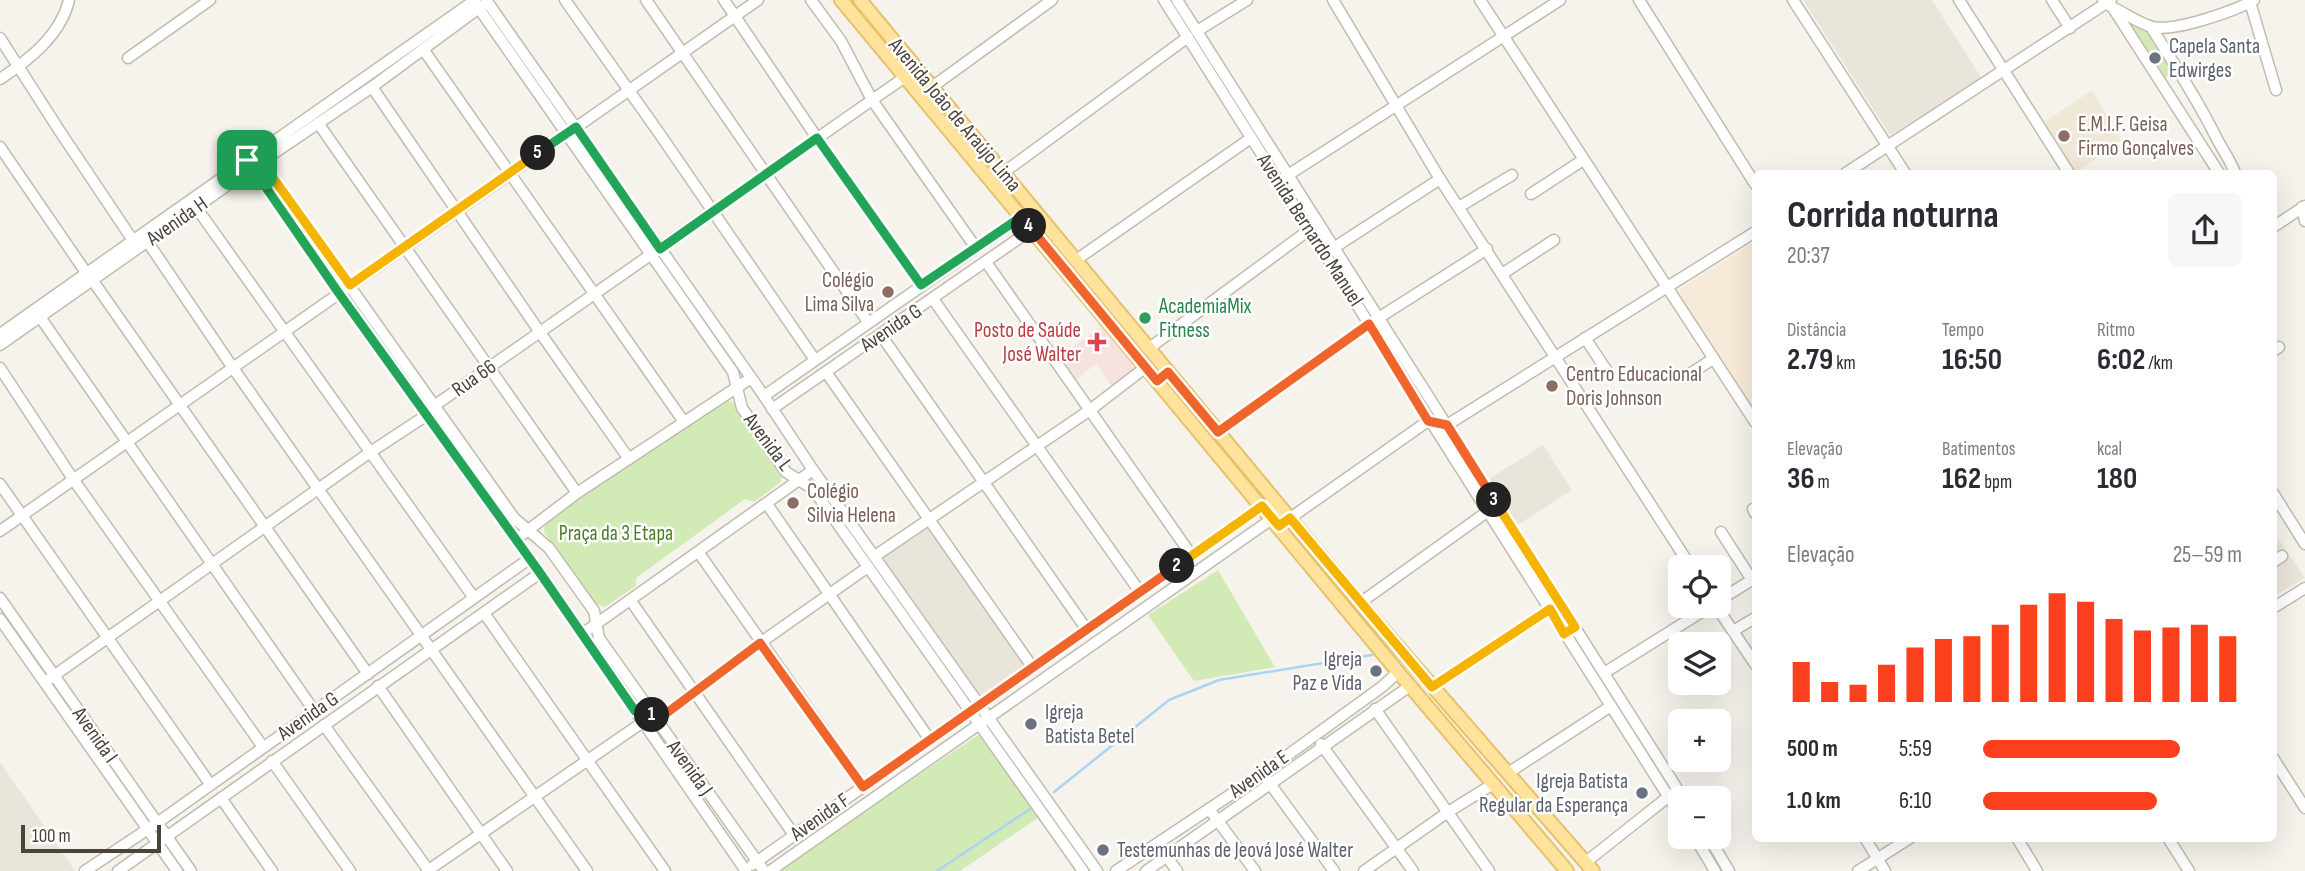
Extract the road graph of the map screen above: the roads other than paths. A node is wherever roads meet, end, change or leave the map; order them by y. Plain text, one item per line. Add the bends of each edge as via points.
1 (69, 0) edge
2 (210, 0) edge
3 (565, 0) edge
4 (646, 0) edge
5 (724, 0) edge
6 (758, 0) edge
7 (811, 0) edge
8 (841, 0) edge
9 (860, 0) edge
10 (1052, 0) edge
11 (1164, 0) edge
12 (1177, 0) edge
13 (1247, 0) edge
14 (1333, 0) edge
15 (1480, 0) edge
16 (1560, 0) edge
17 (1639, 0) edge
18 (1793, 0) edge
19 (1959, 0) edge
20 (2052, 0) edge
21 (2252, 1) edge
22 (481, 2) edge
23 (2108, 3) edge
24 (735, 16) junction
25 (2151, 27) junction
26 (2070, 28) junction
27 (1192, 34) junction
28 (1503, 37) junction
29 (0, 38) edge
30 (423, 49) junction
31 (682, 52) junction
32 (128, 58) dead end
33 (19, 66) junction
34 (2003, 72) junction
35 (905, 77) junction
36 (0, 79) edge
37 (372, 87) junction
38 (932, 88) junction
39 (629, 90) junction
40 (2276, 90) dead end
41 (1237, 93) junction
42 (1227, 99) junction
43 (872, 100) junction
44 (1396, 107) junction
45 (318, 123) junction
46 (576, 127) junction
47 (566, 134) junction
48 (817, 138) junction
49 (1251, 138) junction
50 (1888, 146) junction
51 (0, 147) edge
52 (259, 158) junction
53 (1583, 160) junction
54 (249, 164) junction
55 (1851, 170) edge
56 (1903, 170) edge
57 (2067, 170) edge
58 (2217, 170) edge
59 (2234, 170) edge
60 (766, 173) junction
61 (1003, 173) junction
62 (509, 174) junction
63 (1289, 174) junction
64 (1511, 175) dead end
65 (1440, 179) junction
66 (1752, 179) edge
67 (1279, 181) junction
68 (1531, 194) dead end
69 (2304, 206) edge
70 (196, 207) junction
71 (1459, 208) junction
72 (1033, 209) junction
73 (458, 211) junction
74 (713, 212) junction
75 (1021, 217) junction
76 (1044, 221) junction
77 (2305, 221) edge
78 (2277, 224) edge
79 (1032, 230) junction
80 (1309, 230) junction
81 (1752, 234) edge
82 (1554, 240) dead end
83 (147, 241) junction
84 (134, 242) junction
85 (1335, 247) junction
86 (405, 248) junction
87 (976, 248) junction
88 (1487, 249) junction
89 (655, 252) junction
90 (1076, 260) junction
91 (986, 262) junction
92 (1502, 274) junction
93 (90, 278) junction
94 (350, 285) junction
95 (921, 285) junction
96 (1667, 288) junction
97 (338, 292) junction
98 (594, 294) junction
99 (933, 299) junction
100 (40, 317) junction
101 (1380, 318) junction
102 (868, 323) junction
103 (1369, 324) junction
104 (284, 331) junction
105 (539, 331) junction
106 (0, 334) edge
107 (881, 335) junction
108 (1585, 338) junction
109 (0, 345) edge
110 (1148, 349) junction
111 (1555, 357) junction
112 (1713, 359) junction
113 (815, 360) junction
114 (0, 368) edge
115 (233, 368) junction
116 (488, 368) junction
117 (1146, 368) junction
118 (1607, 371) dead end
119 (826, 372) junction
120 (1168, 372) junction
121 (1685, 377) dead end
122 (751, 378) junction
123 (1157, 381) junction
124 (737, 386) junction
125 (1185, 392) junction
126 (764, 396) junction
127 (1174, 401) junction
128 (179, 405) junction
129 (434, 405) junction
130 (772, 410) junction
131 (1090, 410) junction
132 (427, 415) junction
133 (1752, 418) edge
134 (1428, 421) junction
135 (684, 422) junction
136 (1447, 425) junction
137 (1218, 432) junction
138 (127, 443) junction
139 (1037, 446) junction
140 (369, 453) junction
141 (629, 459) junction
142 (813, 470) junction
143 (74, 479) junction
144 (800, 480) junction
145 (984, 482) junction
146 (0, 485) edge
147 (319, 490) junction
148 (577, 493) junction
149 (2277, 500) edge
150 (1278, 503) junction
151 (767, 504) junction
152 (1497, 504) junction
153 (1262, 506) junction
154 (1487, 511) junction
155 (22, 515) junction
156 (929, 518) junction
157 (1290, 518) junction
158 (1275, 522) junction
159 (264, 528) junction
160 (0, 531) edge
161 (527, 531) junction
162 (1721, 531) dead end
163 (515, 539) junction
164 (867, 544) junction
165 (2305, 544) edge
166 (856, 551) junction
167 (699, 553) junction
168 (1683, 555) edge
169 (875, 556) junction
170 (1192, 556) junction
171 (529, 559) junction
172 (213, 564) junction
173 (868, 567) junction
174 (540, 573) junction
175 (1752, 576) edge
176 (1752, 580) edge
177 (2305, 588) edge
178 (1140, 592) junction
179 (830, 593) junction
180 (1731, 593) edge
181 (0, 598) edge
182 (474, 598) junction
183 (631, 600) junction
184 (159, 601) junction
185 (1360, 603) junction
186 (2277, 606) edge
187 (1550, 609) junction
188 (484, 613) junction
189 (1693, 618) edge
190 (1723, 618) edge
191 (0, 619) edge
192 (1752, 620) edge
193 (595, 625) junction
194 (1575, 627) junction
195 (1087, 630) junction
196 (1733, 631) junction
197 (582, 634) junction
198 (1564, 634) junction
199 (422, 636) junction
200 (107, 637) junction
201 (760, 643) junction
202 (430, 649) junction
203 (1752, 660) edge
204 (1033, 668) junction
205 (1398, 672) junction
206 (1604, 673) junction
207 (368, 674) junction
208 (50, 679) junction
209 (379, 686) junction
210 (1410, 686) junction
211 (1432, 687) junction
212 (694, 693) junction
213 (645, 704) junction
214 (980, 705) junction
215 (1611, 706) junction
216 (1375, 709) junction
217 (635, 711) junction
218 (315, 712) junction
219 (970, 712) junction
220 (990, 718) junction
221 (656, 721) junction
222 (643, 722) junction
223 (324, 725) junction
224 (979, 726) junction
225 (1316, 734) junction
226 (930, 740) junction
227 (1323, 746) junction
228 (263, 747) junction
229 (585, 760) junction
230 (272, 761) junction
231 (2277, 764) edge
232 (1263, 773) junction
233 (1508, 774) junction
234 (210, 784) junction
235 (1271, 784) junction
236 (1493, 785) junction
237 (1676, 786) edge
238 (863, 787) junction
239 (533, 796) junction
240 (1668, 797) joint
241 (221, 798) junction
242 (2305, 808) edge
243 (1209, 809) junction
244 (1448, 812) junction
245 (1220, 820) junction
246 (157, 823) junction
247 (147, 828) junction
248 (481, 834) junction
249 (794, 835) junction
250 (162, 840) junction
251 (1867, 842) edge
252 (1904, 842) edge
253 (2019, 842) edge
254 (2171, 842) edge
255 (1397, 848) junction
256 (1702, 849) edge
257 (1716, 849) edge
258 (1167, 857) junction
259 (1877, 859) junction
260 (757, 862) junction
261 (1589, 867) edge
262 (85, 871) edge
263 (118, 871) edge
264 (177, 871) edge
265 (191, 871) edge
266 (272, 871) edge
267 (350, 871) edge
268 (428, 871) edge
269 (507, 871) edge
270 (587, 871) edge
271 (665, 871) edge
272 (744, 871) edge
273 (764, 871) edge
274 (770, 871) edge
275 (1083, 871) edge
276 (1097, 871) edge
277 (1116, 871) edge
278 (1146, 871) edge
279 (1177, 871) edge
280 (1255, 871) edge
281 (1334, 871) edge
282 (1364, 871) edge
283 (1413, 871) edge
284 (1489, 871) edge
285 (1567, 871) edge
286 (1716, 871) edge
287 (1729, 871) edge
288 (1858, 871) edge
289 (1885, 871) edge
290 (2037, 871) edge
291 (2189, 871) edge

1 - 33 street via 62,21
2 - 32 street
3 - 39 street
4 - 31 street
5 - 24 street
6 - 24 street
7 - 43 street via 841,41
8 - 35 main road, Avenida João de Araújo Lima
9 - 38 main road, Avenida João de Araújo Lima
10 - 38 street
11 - 27 street, Avenida Bernardo Manuel
12 - 27 street, Avenida Bernardo Manuel
13 - 27 street
14 - 44 street
15 - 28 street
16 - 28 street
17 - 66 street
18 - 50 street
19 - 34 street
20 - 26 street
21 - 25 street via 2202,20
21 - 40 street
22 - 30 street, Avenida H
22 - 46 street, Avenida L
22 - 47 street, Avenida L
22 - 52 street, Avenida H
23 - 25 street
23 - 26 street
23 - 58 street
24 - 31 street
24 - 48 street
25 - 59 street via 2200,104
26 - 34 street
27 - 41 street, Avenida Bernardo Manuel
27 - 42 street, Avenida Bernardo Manuel
27 - 61 street
28 - 44 street
28 - 53 street
29 - 33 street
30 - 37 street, Avenida H
30 - 62 street
31 - 39 street
31 - 60 street
33 - 36 street
33 - 84 street
34 - 50 street
34 - 57 street
35 - 43 street, Rua 66
35 - 75 main road, Avenida João de Araújo Lima
37 - 45 street, Avenida H
37 - 73 street
38 - 61 main road, Avenida João de Araújo Lima
39 - 46 street
39 - 74 street
41 - 42 street
41 - 63 street, Avenida Bernardo Manuel
42 - 49 street, Avenida Bernardo Manuel
43 - 48 street, Rua 66
43 - 87 street
44 - 63 street
44 - 65 street
45 - 52 street, Avenida H
45 - 86 street
46 - 47 street
46 - 89 street, Avenida L
47 - 62 street
47 - 89 street, Avenida L
48 - 60 street, Rua 66
48 - 95 street
49 - 67 street, Avenida Bernardo Manuel
49 - 90 street
50 - 55 street
50 - 56 street
51 - 93 street
52 - 54 street, Avenida H
52 - 94 street, Avenida J
53 - 68 street
53 - 96 street
54 - 70 street, Avenida H
54 - 84 street, Avenida H
54 - 97 street, Avenida J
60 - 74 street, Rua 66
60 - 102 street
61 - 72 main road, Avenida João de Araújo Lima
62 - 73 street
62 - 98 street
63 - 67 street
63 - 85 street, Avenida Bernardo Manuel
64 - 71 street
65 - 71 street
65 - 85 street
67 - 80 street, Avenida Bernardo Manuel
69 - 77 street
69 - 78 street
70 - 83 street, Avenida H
70 - 104 street
71 - 88 street
72 - 75 street, Avenida G
72 - 76 main road, Avenida João de Araújo Lima
73 - 86 street
73 - 105 street
74 - 89 street, Rua 66
74 - 113 street
75 - 79 main road, Avenida João de Araújo Lima
75 - 87 street, Avenida G
76 - 79 street, Avenida G
76 - 90 main road, Avenida João de Araújo Lima
79 - 91 street, Avenida G
79 - 117 main road, Avenida João de Araújo Lima
80 - 103 street, Avenida Bernardo Manuel
80 - 110 street
81 - 96 street
82 - 92 street
83 - 93 street, Avenida H
83 - 115 street
84 - 93 street, Avenida H
85 - 101 street, Avenida Bernardo Manuel
86 - 94 street
86 - 116 street
87 - 95 street, Avenida G
88 - 92 street
88 - 101 street
89 - 98 street, Rua 66
89 - 122 street, Avenida L
89 - 124 street, Avenida L via 733,372
90 - 110 main road, Avenida João de Araújo Lima
91 - 99 street, Avenida G
91 - 131 street
92 - 111 street
93 - 100 street, Avenida H
93 - 106 street, Avenida H
93 - 128 street
94 - 97 street
94 - 129 street, Avenida J
95 - 102 street, Avenida G
96 - 108 street
96 - 112 street
97 - 104 street
97 - 132 street, Avenida J
98 - 105 street, Rua 66
98 - 135 street
99 - 107 street, Avenida G
99 - 139 street
100 - 109 street, Avenida H
100 - 138 street
101 - 103 street
101 - 136 street, Avenida Bernardo Manuel
102 - 113 street, Avenida G
103 - 134 street, Avenida Bernardo Manuel
103 - 137 street
104 - 115 street
104 - 140 street
105 - 116 street, Rua 66
105 - 141 street
107 - 119 street, Avenida G
107 - 145 street
108 - 111 street
108 - 118 street
110 - 120 main road, Avenida João de Araújo Lima
111 - 136 street
111 - 168 street
112 - 121 street
112 - 133 street
113 - 126 street, Avenida G
114 - 143 street
115 - 128 street
115 - 147 street
116 - 129 street, Rua 66
116 - 148 street
117 - 123 main road, Avenida João de Araújo Lima
117 - 131 street
119 - 130 street, Avenida G
119 - 156 street
120 - 123 main road
120 - 125 main road, Avenida João de Araújo Lima
122 - 124 street
122 - 126 street, Avenida L
123 - 127 main road, Avenida João de Araújo Lima
124 - 135 street
124 - 144 street, Avenida L via 743,408 786,472
125 - 127 main road
125 - 137 main road, Avenida João de Araújo Lima
126 - 130 street, Avenida L
127 - 153 main road, Avenida João de Araújo Lima
128 - 138 street
128 - 159 street
129 - 132 street, Rua 66
129 - 161 street, Avenida J
130 - 142 street, Avenida L
131 - 139 street
131 - 170 street
132 - 140 street, Rua 66
132 - 163 street, Avenida J
134 - 136 street
134 - 154 street, Avenida Bernardo Manuel
134 - 157 street, Avenida F
135 - 141 street
136 - 152 street, Avenida Bernardo Manuel
137 - 150 main road, Avenida João de Araújo Lima
138 - 143 street
138 - 172 street
139 - 145 street
139 - 178 street
140 - 147 street, Rua 66
140 - 182 street
141 - 148 street
142 - 144 street
142 - 164 street, Avenida L
143 - 155 street
143 - 184 street
144 - 151 street
144 - 166 street, Avenida L via 813,489
145 - 156 street
145 - 195 street
146 - 155 street
147 - 159 street, Rua 66
147 - 199 street
148 - 161 street
149 - 165 street
150 - 153 street, Avenida F
150 - 157 main road, Avenida João de Araújo Lima
150 - 158 street
151 - 167 street
151 - 179 street
152 - 154 street
152 - 194 street, Avenida Bernardo Manuel
153 - 158 main road, Avenida João de Araújo Lima
153 - 170 street, Avenida F
154 - 185 street
154 - 187 street, Avenida Bernardo Manuel
155 - 160 street
155 - 200 street
156 - 169 street
156 - 204 street
157 - 158 street, Avenida F
157 - 185 main road, Avenida João de Araújo Lima
158 - 205 main road, Avenida João de Araújo Lima
158 - 220 street, Avenida F
159 - 172 street, Rua 66
159 - 207 street
161 - 163 street
161 - 193 street, Avenida J via 557,558 594,611
162 - 175 street
163 - 171 street, Avenida J
164 - 166 street
164 - 169 street, Avenida L
166 - 173 street, Avenida L
167 - 183 street
167 - 201 street
169 - 214 street, Avenida L
170 - 178 street, Avenida F
171 - 174 street, Avenida J
171 - 182 street, Avenida G
172 - 184 street, Rua 66
172 - 218 street
173 - 179 street
173 - 219 street, Avenida L
174 - 188 street, Avenida G
174 - 197 street, Avenida J
176 - 180 street
177 - 186 street
178 - 195 street, Avenida F
179 - 201 street
179 - 226 street
181 - 208 street, Avenida I
182 - 199 street, Avenida G
183 - 193 street
183 - 212 street
184 - 200 street, Rua 66
184 - 228 street
185 - 211 main road, Avenida João de Araújo Lima
187 - 198 street, Avenida Bernardo Manuel
187 - 211 street
188 - 202 street, Avenida G
188 - 229 street
189 - 206 street
190 - 196 street
191 - 208 street, Avenida I
192 - 196 street
193 - 197 street
193 - 213 street, Avenida J via 599,638
194 - 198 street
194 - 206 street, Avenida Bernardo Manuel
195 - 204 street, Avenida F
196 - 203 street
197 - 217 street, Avenida J
198 - 215 street, Avenida Bernardo Manuel
199 - 202 street
199 - 207 street, Avenida G
200 - 208 street, Rua 66
200 - 234 street
201 - 212 street
201 - 238 street
202 - 209 street, Avenida G
202 - 239 street
204 - 214 street, Avenida F
205 - 210 main road, Avenida João de Araújo Lima
205 - 225 street, Avenida E
206 - 237 street, Avenida Bernardo Manuel
207 - 218 street, Avenida G
208 - 246 street, Avenida I
208 - 247 street, Avenida I
209 - 223 street, Avenida G
209 - 248 street
210 - 216 street, Avenida E
210 - 236 main road, Avenida João de Araújo Lima
211 - 233 main road, Avenida João de Araújo Lima
212 - 221 street
212 - 249 street
213 - 217 street
213 - 221 street, Avenida J
214 - 219 street, Avenida F
214 - 220 street, Avenida L
215 - 233 street
215 - 240 street, Avenida Bernardo Manuel
216 - 227 street, Avenida E
216 - 244 street
217 - 222 street, Avenida J
218 - 228 street, Avenida G
219 - 224 street, Avenida L
219 - 226 street, Avenida F
220 - 224 street, Avenida F
220 - 276 street, Avenida L
221 - 260 street, Avenida J
222 - 229 street
222 - 272 street, Avenida J
223 - 230 street, Avenida G
223 - 268 street
224 - 274 street, Avenida F
224 - 275 street, Avenida L
225 - 227 street
225 - 232 street, Avenida E
226 - 238 street, Avenida F
227 - 235 street, Avenida E
227 - 255 street
228 - 234 street, Avenida G
229 - 239 street
229 - 271 street
230 - 241 street, Avenida G
230 - 267 street
231 - 242 street
232 - 235 street
232 - 243 street, Avenida E
233 - 261 main road, Avenida João de Araújo Lima
234 - 246 street, Avenida G
235 - 245 street, Avenida E
235 - 281 street
236 - 244 street
236 - 285 main road, Avenida João de Araújo Lima
238 - 249 street, Avenida F
239 - 248 street
239 - 270 street
240 - 261 street
241 - 250 street, Avenida G
241 - 266 street
243 - 245 street
243 - 277 street, Avenida E
244 - 255 street
244 - 284 street
245 - 258 street, Avenida E
245 - 280 street
246 - 247 street, Avenida G
246 - 250 street, Avenida I
247 - 250 street, Avenida I
247 - 262 street, Avenida G
248 - 268 street
248 - 269 street
249 - 260 street, Avenida F
250 - 263 street, Avenida G
250 - 264 street, Avenida I
250 - 265 street, Avenida I
251 - 259 street
252 - 259 street
253 - 290 street
254 - 291 street
255 - 282 street
255 - 283 street
256 - 286 street
257 - 287 street
258 - 278 street, Avenida E
258 - 279 street
259 - 288 street
259 - 289 street
260 - 272 street, Avenida F
260 - 273 street, Avenida J

